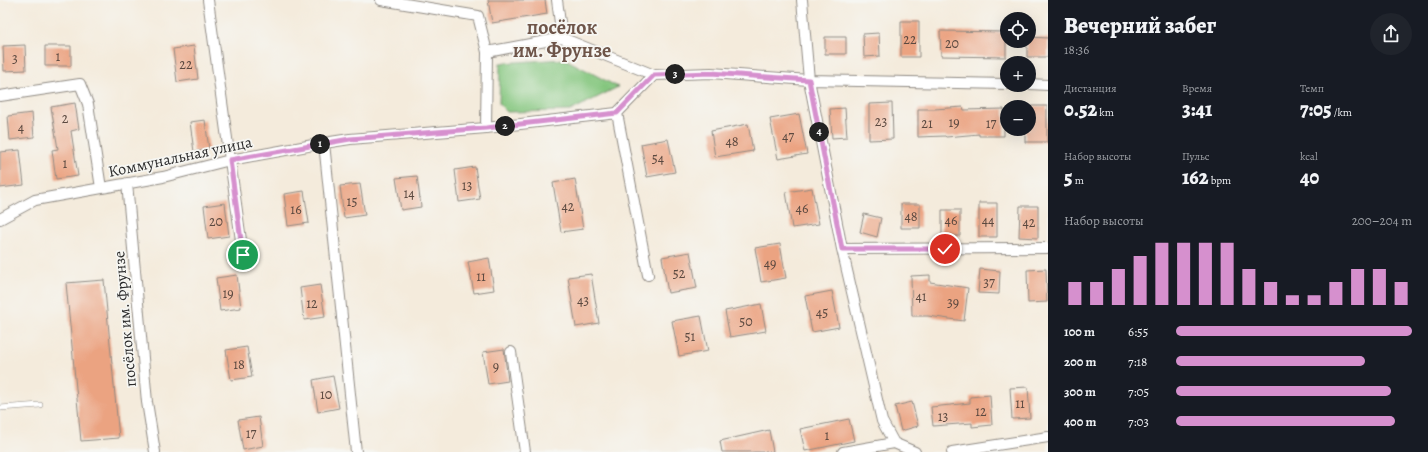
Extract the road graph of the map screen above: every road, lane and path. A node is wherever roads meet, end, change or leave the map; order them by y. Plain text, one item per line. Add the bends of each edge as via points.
1 (208, 0) edge
2 (381, 0) edge
3 (557, 0) edge
4 (802, 0) edge
5 (562, 38) junction
6 (487, 52) junction
7 (654, 75) junction
8 (809, 80) junction
9 (1000, 84) edge
10 (1036, 84) edge
11 (1048, 85) edge
12 (0, 96) edge
13 (617, 113) junction
14 (486, 128) junction
15 (324, 143) junction
16 (230, 160) junction
17 (127, 183) junction
18 (100, 188) junction
19 (0, 219) edge
20 (1048, 248) edge
21 (842, 249) junction
22 (243, 255) dead end
23 (648, 275) dead end
24 (511, 352) dead end
25 (40, 405) dead end
26 (0, 408) edge
27 (1048, 437) edge
28 (894, 443) junction
29 (155, 452) edge
30 (356, 452) edge
31 (525, 452) edge
32 (843, 452) edge
33 (915, 452) edge
34 (952, 452) edge

1 - 16 street
2 - 6 street via 478,16
3 - 5 street
4 - 8 street
5 - 6 street
5 - 7 street
6 - 14 street
7 - 8 street via 711,73
7 - 13 street
8 - 9 street
8 - 21 street
10 - 11 street
12 - 18 street via 80,84 88,104
13 - 14 street, Коммунальная улица
13 - 23 street
14 - 15 street, Коммунальная улица
15 - 16 street, Коммунальная улица
15 - 30 street
16 - 17 street, Коммунальная улица
16 - 22 street
17 - 18 street, Коммунальная улица
17 - 29 street, посёлок им. Фрунзе via 147,402
18 - 19 street, Коммунальная улица via 35,200
20 - 21 street
21 - 28 street via 882,421
24 - 31 street
25 - 26 lane
27 - 34 street
28 - 32 street
28 - 33 street

